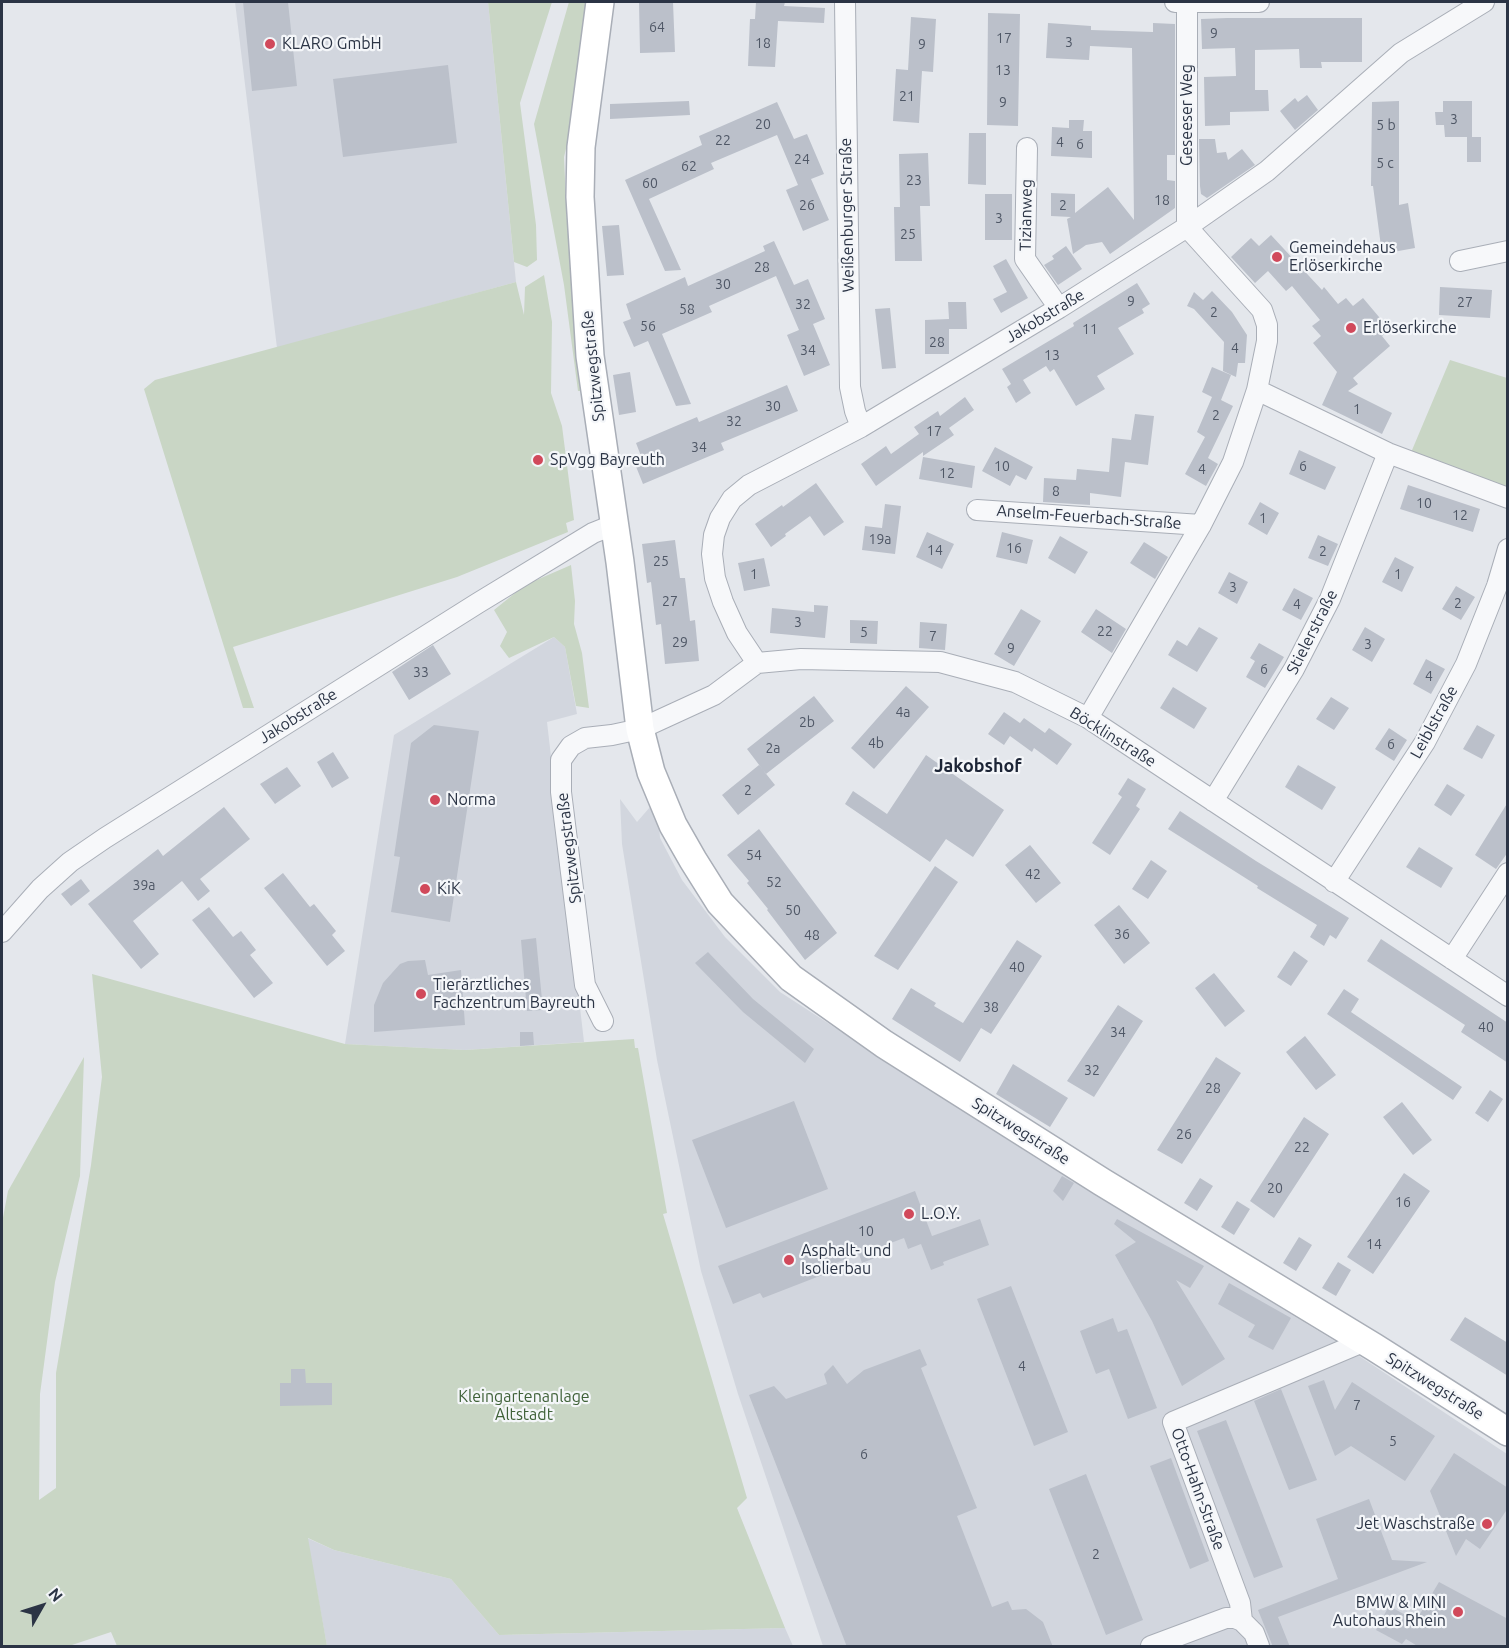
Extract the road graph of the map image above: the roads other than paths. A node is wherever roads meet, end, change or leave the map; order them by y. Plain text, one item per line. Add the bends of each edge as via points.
1 (600, 2) edge
2 (845, 2) edge
3 (1183, 2) edge
4 (1259, 2) edge
5 (1484, 2) edge
6 (1028, 148) dead end
7 (1187, 227) junction
8 (1508, 251) edge
9 (1460, 261) dead end
10 (1059, 308) junction
11 (1257, 390) junction
12 (861, 427) junction
13 (1388, 453) junction
14 (1508, 498) edge
15 (977, 510) dead end
16 (613, 525) junction
17 (1201, 525) junction
18 (1508, 549) edge
19 (757, 663) junction
20 (1088, 718) junction
21 (640, 729) junction
22 (1213, 801) junction
23 (1508, 873) edge
24 (1334, 882) junction
25 (2, 932) edge
26 (1452, 959) junction
27 (1508, 996) edge
28 (603, 1021) dead end
29 (1365, 1341) junction
30 (1508, 1432) edge
31 (1242, 1621) junction
32 (1151, 1647) edge
33 (1259, 1647) edge

1 - 16 street, Spitzwegstraße via 581,147 580,197 590,356
2 - 12 street, Weißenburger Straße via 850,387
3 - 4 street, Geseeser Weg
3 - 7 street, Geseeser Weg
5 - 7 street, Jakobstraße via 1401,53 1267,171
6 - 10 street, Tizianweg via 1025,259
7 - 10 street, Jakobstraße
7 - 11 street, Anselm-Feuerbach-Straße via 1262,310 1268,341
8 - 9 street
10 - 12 street, Jakobstraße
11 - 13 street
11 - 17 street, Anselm-Feuerbach-Straße via 1233,462
12 - 19 street, Jakobstraße via 749,485 732,499 720,518 712,554 715,578 737,633
13 - 14 street
13 - 22 street, Stielerstraße via 1330,599 1294,669
15 - 17 street, Anselm-Feuerbach-Straße
16 - 21 street, Spitzwegstraße
16 - 25 street, Jakobstraße via 593,533 478,603 105,838 40,889
17 - 20 street, Anselm-Feuerbach-Straße
18 - 24 street, Leiblstraße via 1466,664 1425,742
19 - 20 street, Böcklinstraße via 801,659 940,662 1015,682
19 - 21 street via 714,695
20 - 22 street, Böcklinstraße
21 - 28 street, Spitzwegstraße via 585,738 561,760 561,792 585,985
21 - 29 street, Spitzwegstraße via 651,772 693,860 720,903 791,978 894,1051
22 - 24 street, Böcklinstraße
23 - 26 street
24 - 26 street, Böcklinstraße
26 - 27 street, Böcklinstraße
29 - 30 street, Spitzwegstraße
29 - 31 street, Otto-Hahn-Straße via 1173,1422 1240,1603
31 - 32 street via 1226,1617
31 - 33 street, Otto-Hahn-Straße via 1254,1633

